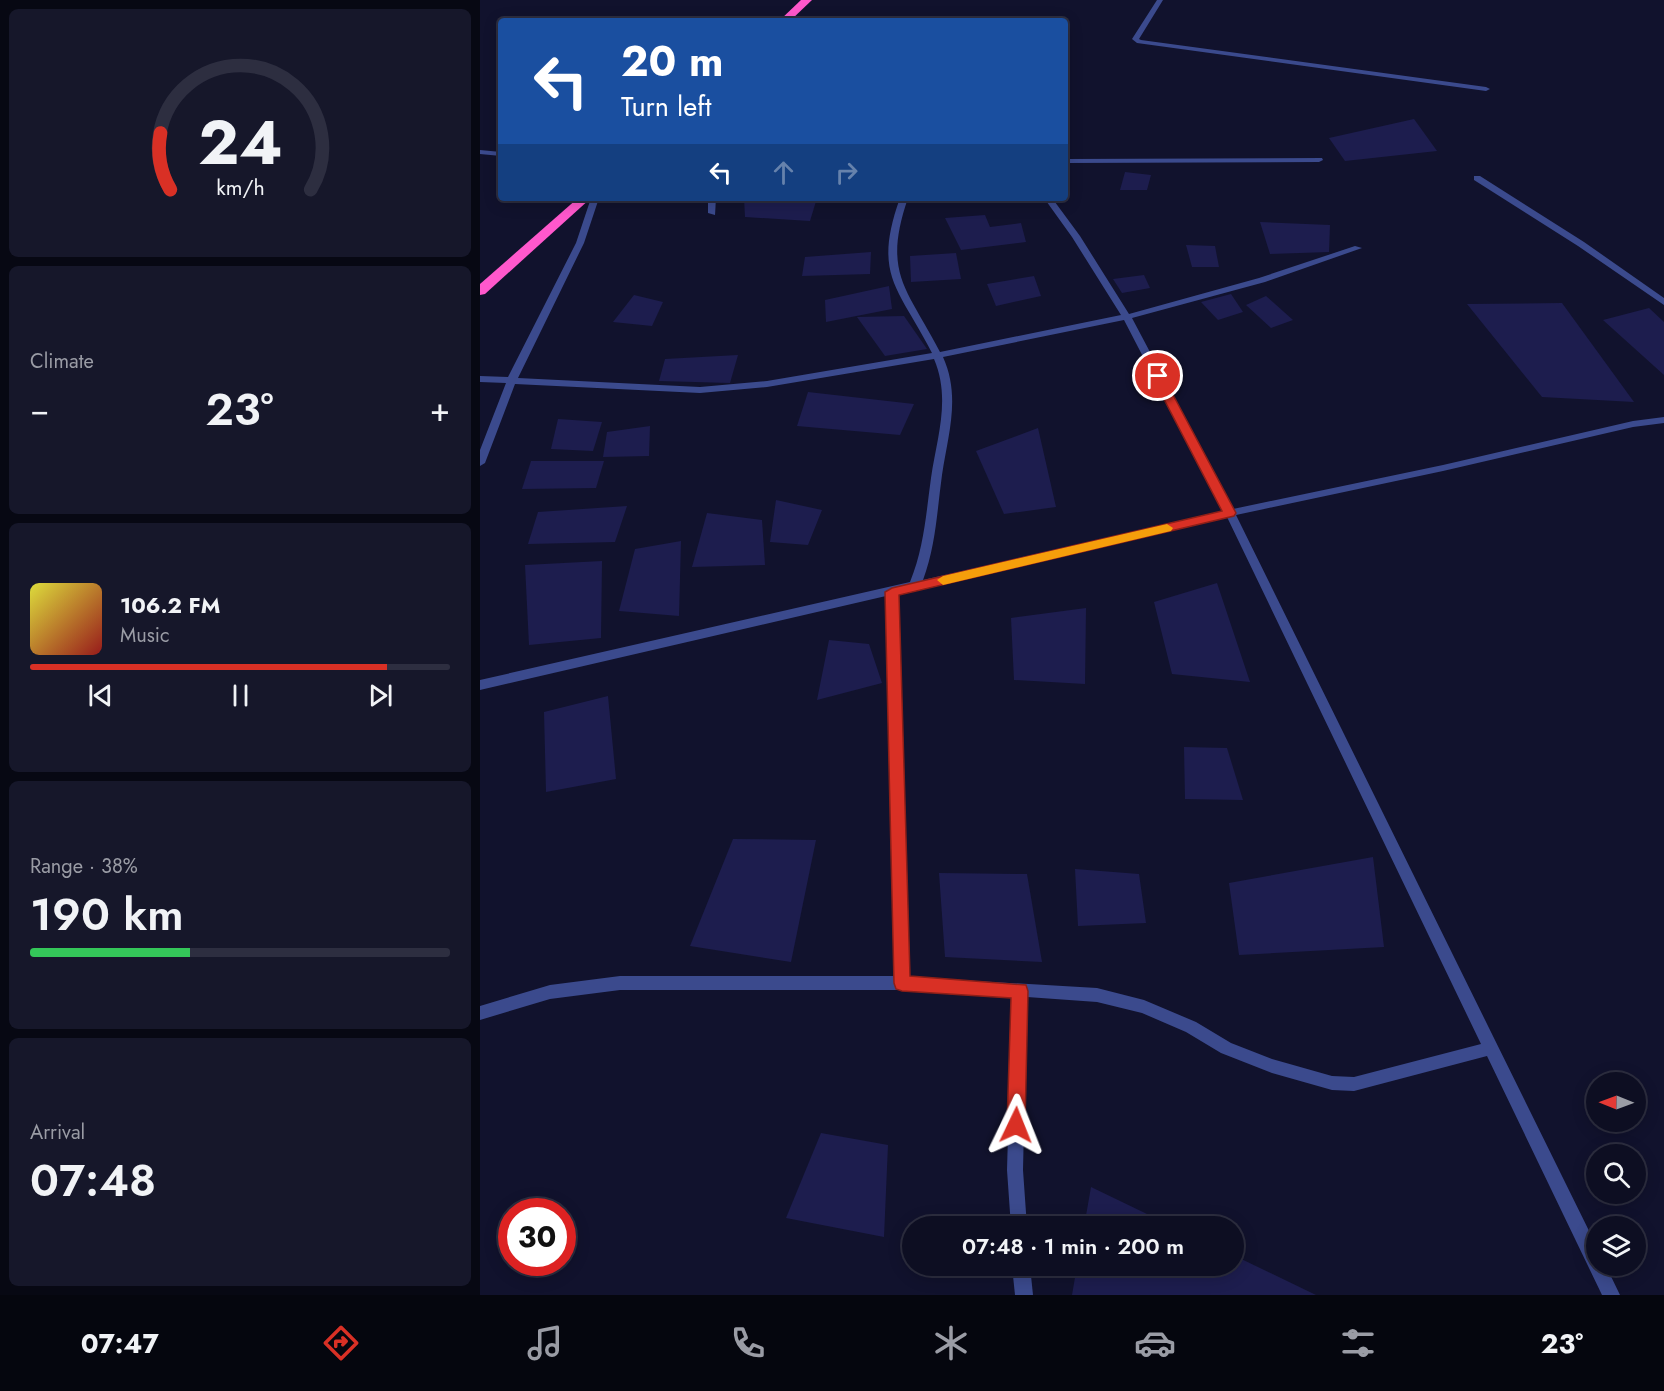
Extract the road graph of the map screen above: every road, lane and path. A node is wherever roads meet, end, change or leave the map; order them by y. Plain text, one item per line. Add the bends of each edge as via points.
1 (807, 0) edge
2 (1160, 0) edge
3 (787, 18) edge
4 (1486, 89) dead end
5 (480, 152) edge
6 (498, 154) edge
7 (1068, 160) edge
8 (1319, 160) dead end
9 (1477, 178) dead end
10 (582, 201) edge
11 (594, 201) edge
12 (712, 201) edge
13 (903, 201) edge
14 (1050, 201) edge
15 (712, 213) dead end
16 (1358, 248) dead end
17 (480, 291) edge
18 (1664, 302) edge
19 (1127, 317) junction
20 (938, 354) junction
21 (480, 379) edge
22 (511, 382) junction
23 (1664, 420) edge
24 (480, 464) edge
25 (1230, 513) junction
26 (914, 587) junction
27 (892, 592) junction
28 (480, 685) edge
29 (902, 983) junction
30 (1020, 991) junction
31 (480, 1013) edge
32 (1492, 1048) junction
33 (1018, 1216) edge
34 (1586, 1242) edge
35 (1023, 1276) edge
36 (1602, 1276) edge
37 (1024, 1295) edge
38 (1611, 1295) edge

1 - 3 highway
2 - 4 street via 1135,39 1139,42
5 - 6 street
7 - 8 street
9 - 18 street
10 - 17 highway
11 - 22 street via 580,243
12 - 15 street
13 - 20 street via 892,238 893,276
14 - 19 street
16 - 19 street via 1262,280
19 - 20 street
19 - 25 street
20 - 22 street via 735,388
20 - 26 street via 946,376 948,415 926,555
21 - 22 street
22 - 24 street
23 - 25 street
25 - 26 street
25 - 32 street
26 - 27 street
27 - 28 street
27 - 29 street
29 - 30 street
29 - 31 street via 620,983 550,992
30 - 32 street via 1097,995 1144,1007 1191,1027 1226,1048 1332,1083 1354,1084
30 - 33 street via 1015,1170
32 - 34 street
35 - 37 street
36 - 38 street

